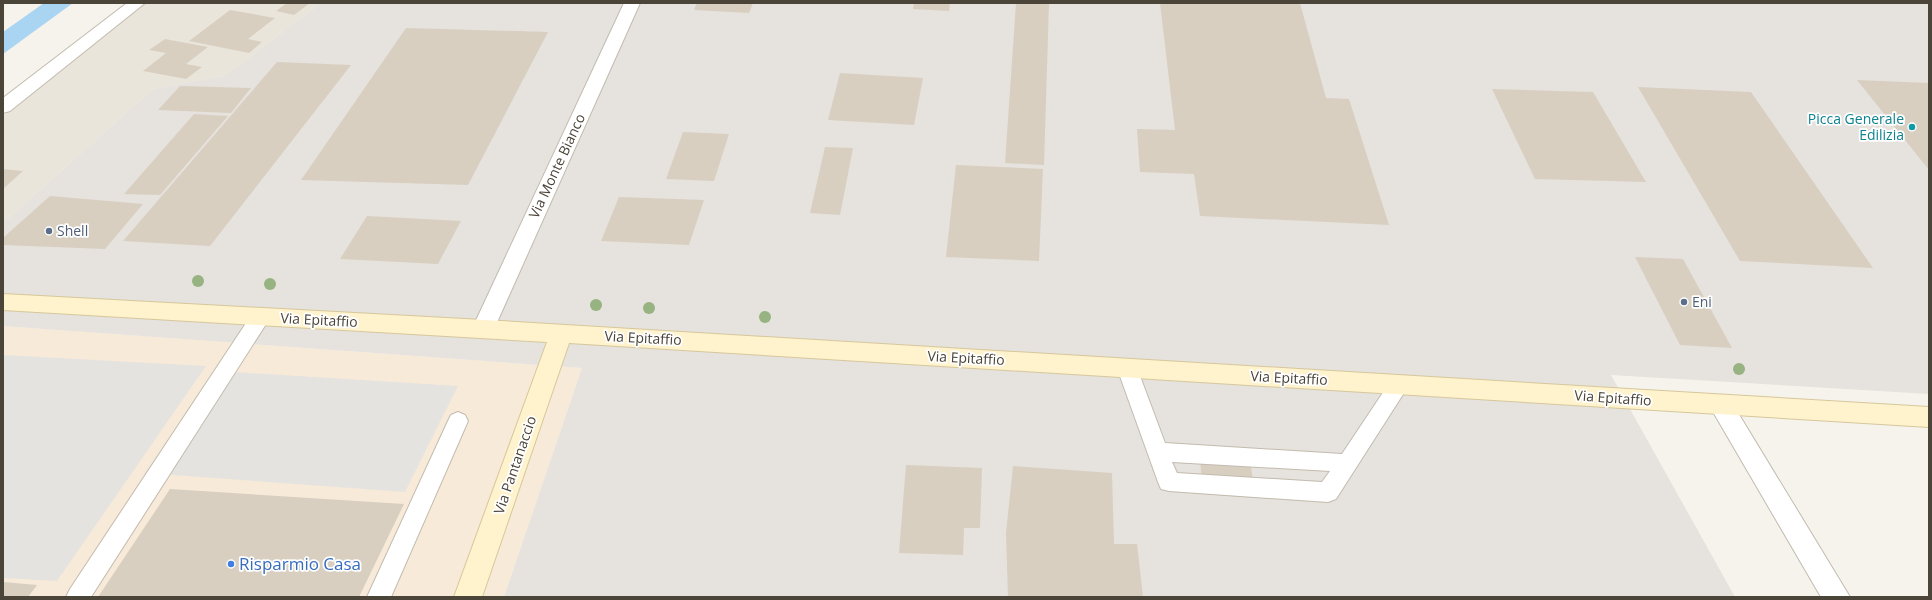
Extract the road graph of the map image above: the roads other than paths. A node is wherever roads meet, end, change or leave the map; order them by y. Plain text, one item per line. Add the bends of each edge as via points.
1 (137, 3) edge
2 (632, 3) edge
3 (3, 107) edge
4 (3, 302) edge
5 (261, 316) junction
6 (483, 329) junction
7 (561, 334) junction
8 (1127, 368) junction
9 (1399, 385) junction
10 (1721, 405) junction
11 (1929, 417) edge
12 (458, 421) dead end
13 (1158, 452) junction
14 (1347, 463) junction
15 (78, 597) edge
16 (379, 597) edge
17 (468, 597) edge
18 (1836, 597) edge

1 - 3 street
2 - 6 street, Via Monte Bianco
4 - 5 main road, Via Epitaffio
5 - 6 main road, Via Epitaffio
5 - 15 lane
6 - 7 main road, Via Epitaffio
7 - 8 main road, Via Epitaffio
7 - 17 main road, Via Pantanaccio
8 - 9 main road, Via Epitaffio
8 - 13 lane
9 - 10 main road, Via Epitaffio
9 - 14 lane
10 - 11 main road, Via Epitaffio
10 - 18 street
12 - 16 lane
13 - 14 lane
13 - 14 lane via 1169,482 1328,492

